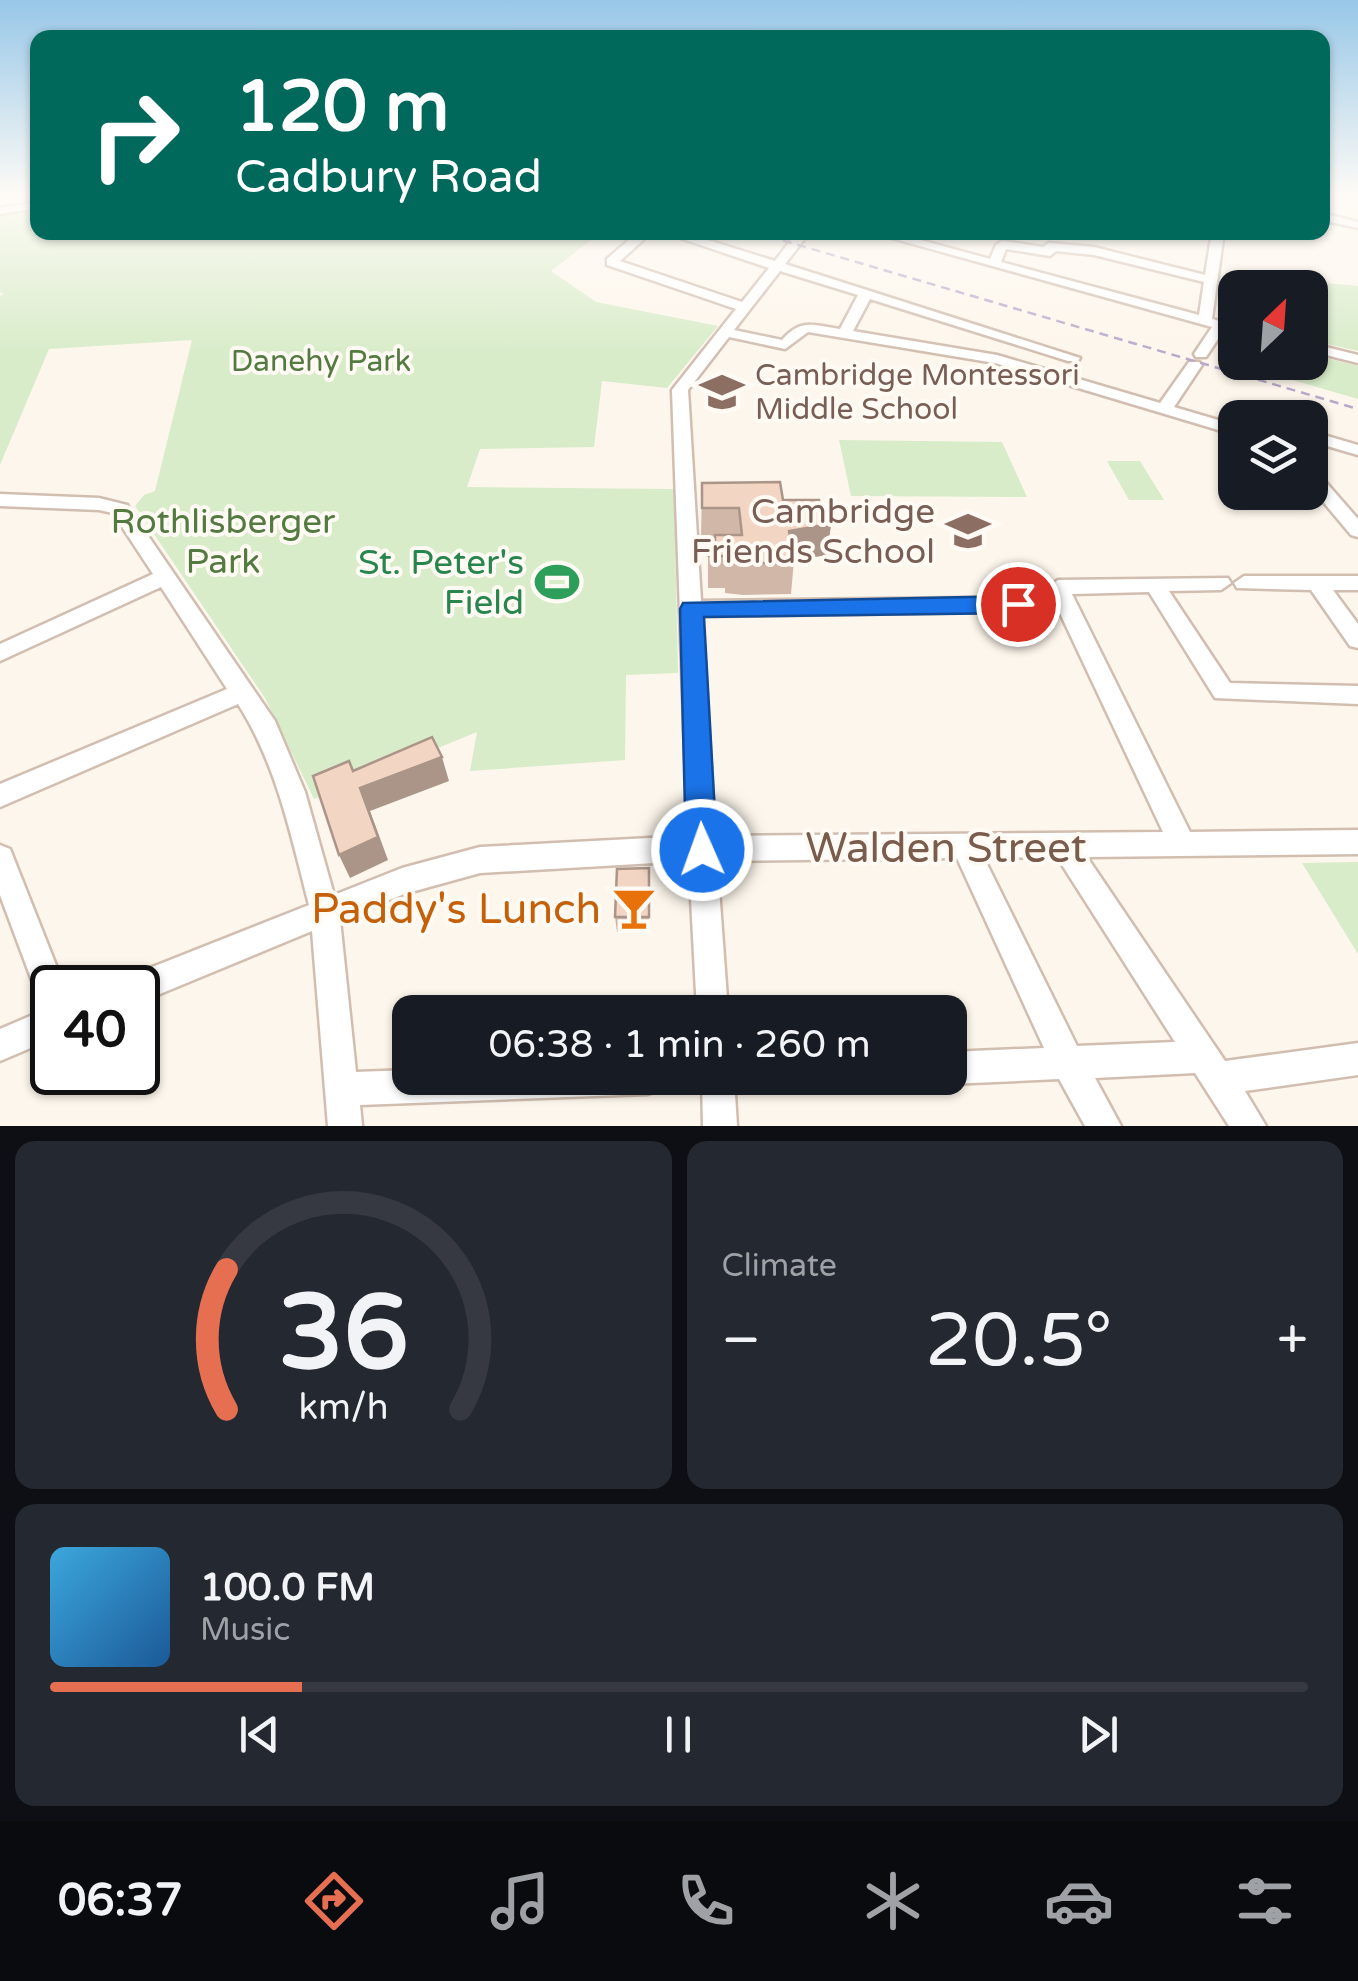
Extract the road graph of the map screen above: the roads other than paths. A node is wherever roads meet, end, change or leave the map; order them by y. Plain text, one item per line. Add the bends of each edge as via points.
1 (626, 250) edge
2 (723, 250) edge
3 (790, 250) edge
4 (945, 250) edge
5 (1000, 250) edge
6 (1049, 250) edge
7 (1080, 250) edge
8 (1215, 250) edge
9 (994, 265) junction
10 (777, 267) junction
11 (1052, 280) junction
12 (1211, 280) junction
13 (866, 294) junction
14 (744, 307) junction
15 (1212, 325) junction
16 (1218, 326) edge
17 (846, 329) dead end
18 (724, 332) junction
19 (1328, 352) edge
20 (1072, 358) dead end
21 (1358, 359) edge
22 (1164, 409) junction
23 (1218, 425) edge
24 (1328, 441) edge
25 (1358, 450) edge
26 (1328, 495) edge
27 (0, 500) edge
28 (1358, 531) edge
29 (167, 576) junction
30 (1221, 583) dead end
31 (1244, 583) dead end
32 (1317, 583) junction
33 (1358, 583) edge
34 (1154, 584) junction
35 (1062, 595) junction
36 (692, 609) junction
37 (1358, 640) edge
38 (0, 653) edge
39 (243, 692) junction
40 (1358, 694) edge
41 (0, 796) edge
42 (1358, 842) edge
43 (1182, 843) junction
44 (964, 847) junction
45 (1066, 848) junction
46 (702, 850) junction
47 (0, 858) edge
48 (324, 912) junction
49 (41, 965) edge
50 (160, 979) edge
51 (713, 995) edge
52 (30, 1032) edge
53 (0, 1045) edge
54 (1358, 1059) edge
55 (1069, 1064) junction
56 (967, 1067) edge
57 (1210, 1068) junction
58 (392, 1087) edge
59 (342, 1089) junction
60 (719, 1095) edge
61 (345, 1126) edge
62 (720, 1126) edge
63 (1104, 1126) edge
64 (1249, 1126) edge

1 - 14 street via 611,262
2 - 10 street
3 - 10 street
4 - 9 street
5 - 9 street
6 - 11 street
7 - 12 street
8 - 12 street
9 - 11 street
10 - 13 street
10 - 14 street
11 - 15 street
12 - 15 street
13 - 17 street
13 - 20 street
14 - 18 street
15 - 16 street
15 - 22 street
18 - 22 street via 785,345 808,328 976,354
18 - 36 street via 680,390
19 - 21 street
22 - 23 street
24 - 25 street
26 - 28 street
27 - 29 street via 111,505 128,518
29 - 38 street
29 - 39 street
30 - 34 street
31 - 32 street
32 - 33 street
32 - 37 street
34 - 35 street
34 - 40 street via 1219,688 1235,694
35 - 36 street
35 - 43 street
36 - 46 street
39 - 41 street
39 - 48 street via 292,792
42 - 43 street, Walden Street
43 - 45 street, Walden Street
44 - 45 street, Walden Street
44 - 46 street, Walden Street
44 - 55 street
45 - 57 street
46 - 48 street, Walden Street via 480,860
46 - 51 street
47 - 49 street
48 - 50 street, Walden Street
48 - 59 street
52 - 53 street
54 - 57 street
55 - 56 street
55 - 57 street
55 - 63 street
57 - 64 street
58 - 59 street
59 - 61 street
60 - 62 street

